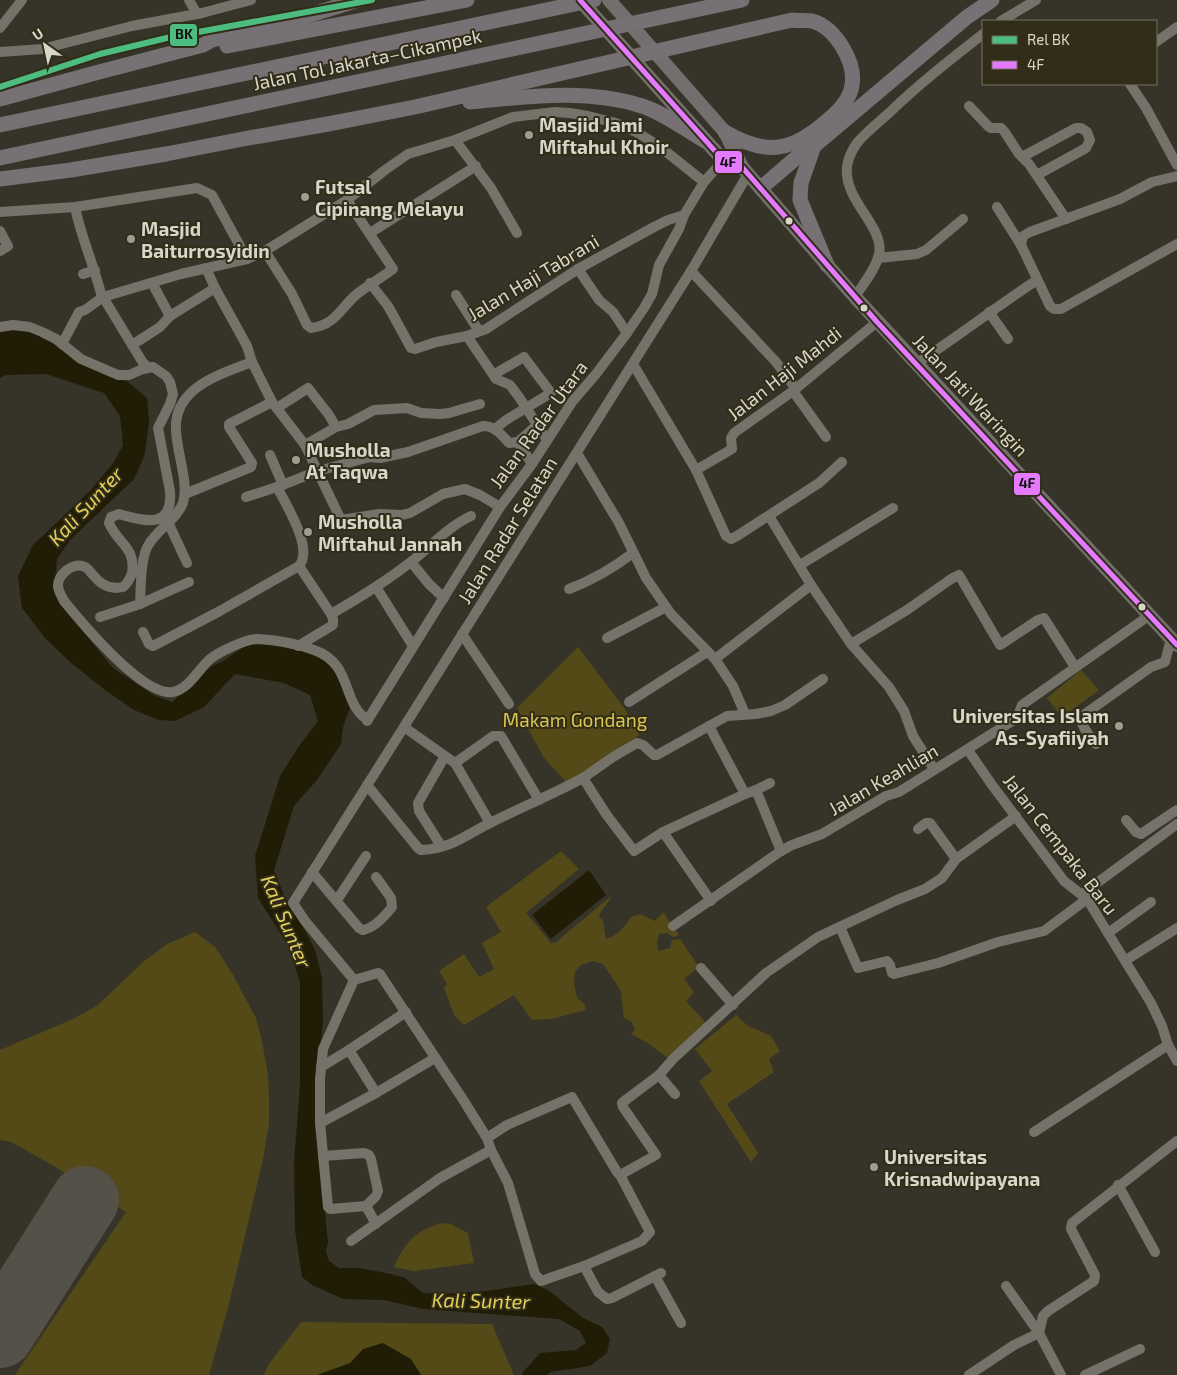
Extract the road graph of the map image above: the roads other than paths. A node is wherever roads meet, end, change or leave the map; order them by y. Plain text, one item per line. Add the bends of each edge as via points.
1 (22, 0) edge
2 (189, 0) edge
3 (251, 0) edge
4 (358, 0) edge
5 (467, 0) edge
6 (580, 0) edge
7 (594, 0) edge
8 (609, 0) edge
9 (742, 0) edge
10 (992, 0) edge
11 (1036, 0) edge
12 (238, 2) edge
13 (340, 7) junction
14 (197, 14) junction
15 (1003, 20) edge
16 (1177, 27) edge
17 (0, 28) edge
18 (308, 31) junction
19 (982, 35) edge
20 (1157, 41) edge
21 (203, 45) junction
22 (0, 52) edge
23 (1131, 85) edge
24 (0, 99) edge
25 (968, 106) dead end
26 (415, 107) junction
27 (0, 125) edge
28 (725, 132) junction
29 (455, 140) junction
30 (705, 141) junction
31 (814, 146) junction
32 (734, 150) junction
33 (1022, 157) junction
34 (0, 158) edge
35 (723, 160) junction
36 (1177, 165) edge
37 (476, 166) junction
38 (745, 170) junction
39 (1037, 174) junction
40 (1177, 176) edge
41 (0, 179) edge
42 (704, 182) junction
43 (761, 188) junction
44 (347, 200) junction
45 (75, 207) junction
46 (997, 208) dead end
47 (0, 212) edge
48 (684, 215) junction
49 (1066, 218) junction
50 (964, 219) dead end
51 (0, 231) edge
52 (370, 233) junction
53 (517, 233) dead end
54 (1177, 244) edge
55 (1021, 245) junction
56 (4, 248) edge
57 (265, 250) junction
58 (878, 258) junction
59 (247, 259) junction
60 (827, 265) junction
61 (206, 268) junction
62 (95, 270) junction
63 (578, 270) junction
64 (691, 271) junction
65 (83, 274) dead end
66 (1037, 280) junction
67 (152, 283) junction
68 (370, 284) junction
69 (215, 288) junction
70 (456, 294) dead end
71 (855, 297) junction
72 (103, 298) junction
73 (989, 312) junction
74 (170, 316) junction
75 (878, 322) junction
76 (0, 327) edge
77 (478, 332) junction
78 (628, 333) junction
79 (467, 336) junction
80 (1008, 339) dead end
81 (62, 344) junction
82 (132, 344) junction
83 (252, 362) junction
84 (633, 364) junction
85 (916, 364) junction
86 (148, 367) junction
87 (496, 379) junction
88 (794, 390) junction
89 (480, 404) dead end
90 (274, 405) junction
91 (526, 407) junction
92 (537, 425) junction
93 (336, 427) junction
94 (495, 429) junction
95 (826, 437) dead end
96 (547, 440) junction
97 (518, 442) junction
98 (305, 445) junction
99 (577, 453) junction
100 (270, 455) dead end
101 (842, 462) dead end
102 (532, 464) junction
103 (318, 470) junction
104 (696, 470) junction
105 (280, 486) junction
106 (185, 494) junction
107 (246, 497) dead end
108 (500, 507) junction
109 (893, 508) dead end
110 (471, 516) dead end
111 (769, 516) junction
112 (168, 522) junction
113 (633, 553) junction
114 (187, 562) dead end
115 (411, 562) junction
116 (800, 565) junction
117 (299, 566) junction
118 (189, 582) dead end
119 (811, 586) junction
120 (376, 587) junction
121 (569, 589) dead end
122 (444, 598) junction
123 (140, 604) junction
124 (666, 607) junction
125 (331, 614) junction
126 (1150, 615) junction
127 (100, 618) dead end
128 (143, 632) dead end
129 (462, 634) junction
130 (607, 638) dead end
131 (1174, 642) edge
132 (850, 644) junction
133 (298, 646) junction
134 (413, 646) junction
135 (711, 655) junction
136 (1075, 667) junction
137 (823, 679) dead end
138 (629, 702) dead end
139 (509, 704) dead end
140 (745, 714) junction
141 (710, 726) junction
142 (404, 727) junction
143 (1096, 744) dead end
144 (968, 750) junction
145 (445, 756) junction
146 (455, 764) junction
147 (934, 770) junction
148 (582, 778) junction
149 (770, 782) dead end
150 (367, 785) junction
151 (756, 790) junction
152 (745, 794) junction
153 (539, 800) junction
154 (1177, 810) edge
155 (1016, 816) junction
156 (1126, 820) dead end
157 (490, 822) junction
158 (1177, 824) edge
159 (918, 830) dead end
160 (663, 832) junction
161 (441, 846) junction
162 (781, 851) junction
163 (366, 856) dead end
164 (956, 859) junction
165 (312, 872) junction
166 (376, 877) dead end
167 (1084, 897) junction
168 (337, 900) junction
169 (711, 901) junction
170 (1151, 902) dead end
171 (673, 926) dead end
172 (840, 927) junction
173 (1177, 928) edge
174 (1111, 937) junction
175 (1126, 960) junction
176 (701, 968) dead end
177 (354, 980) junction
178 (733, 1005) junction
179 (406, 1012) junction
180 (1168, 1045) junction
181 (350, 1050) junction
182 (435, 1058) junction
183 (1177, 1061) edge
184 (321, 1067) junction
185 (660, 1075) junction
186 (376, 1093) junction
187 (675, 1094) dead end
188 (320, 1123) junction
189 (1034, 1132) dead end
190 (487, 1138) junction
191 (1177, 1141) edge
192 (491, 1150) junction
193 (323, 1156) junction
194 (620, 1175) junction
195 (1118, 1185) junction
196 (366, 1206) junction
197 (376, 1224) junction
198 (351, 1241) dead end
199 (1155, 1252) dead end
200 (584, 1266) junction
201 (1006, 1286) dead end
202 (681, 1323) dead end
203 (1038, 1333) junction
204 (1140, 1349) dead end
205 (969, 1375) edge
206 (1061, 1375) edge
207 (1085, 1375) edge

1 - 17 street
2 - 14 street
3 - 12 street
4 - 13 highway
5 - 18 highway
6 - 30 main road, Jalan Jati Waringin
7 - 27 highway, Jalan Tol Jakarta–Cikampek
8 - 28 main road, Jalan Jati Waringin
9 - 34 highway, Jalan Tol Jakarta–Cikampek
10 - 31 highway via 916,59
11 - 15 street
12 - 14 street
13 - 18 highway
13 - 21 highway
14 - 22 street via 132,26 42,49
16 - 20 street
18 - 21 highway via 218,48
19 - 58 street via 864,135 850,155 846,178 877,236
21 - 24 highway
23 - 36 street
25 - 33 street via 991,128 1001,128
26 - 28 highway via 791,21 813,21 838,40 852,65 852,84 847,100 818,129 786,147 774,148 754,146
26 - 30 highway via 544,96 589,96 642,106
26 - 41 highway via 166,154
28 - 32 main road, Jalan Jati Waringin
29 - 37 street
29 - 42 street via 513,117 555,112 588,116 638,133
29 - 44 street via 408,154
30 - 35 main road, Jalan Jati Waringin
31 - 43 highway
31 - 60 highway via 801,183 800,200
32 - 35 street, Jalan Radar Utara
32 - 38 main road, Jalan Jati Waringin
33 - 39 street
33 - 39 street via 1076,128 1087,132 1090,140 1086,148
35 - 38 main road, Jalan Jati Waringin
35 - 42 street, Jalan Radar Utara
37 - 52 street
37 - 53 street
38 - 43 main road, Jalan Jati Waringin
38 - 64 street, Jalan Radar Selatan
39 - 49 street
40 - 49 street via 1152,182 1120,199
42 - 48 street, Jalan Radar Utara
43 - 60 main road, Jalan Jati Waringin
44 - 52 street
44 - 57 street
45 - 47 street
45 - 59 street via 197,188 212,195
45 - 62 street
46 - 55 street
48 - 63 street, Jalan Haji Tabrani via 654,227
48 - 78 street, Jalan Radar Utara via 659,265 652,294
49 - 55 street via 1026,234
50 - 58 street via 918,254
51 - 56 street
52 - 68 street via 393,269
54 - 66 street via 1061,309 1050,306
55 - 66 street
57 - 59 street
57 - 68 street via 310,328 336,316
58 - 71 street
59 - 61 street
60 - 71 main road, Jalan Jati Waringin
61 - 67 street
61 - 69 street
62 - 65 street
62 - 72 street
63 - 77 street, Jalan Haji Tabrani
63 - 78 street via 598,300 613,312
64 - 84 street, Jalan Radar Selatan
64 - 88 street via 776,362
66 - 73 street
67 - 72 street
67 - 74 street
68 - 79 street, Jalan Haji Tabrani via 388,306 413,349
69 - 74 street
69 - 83 street via 247,346
70 - 77 street
71 - 75 main road, Jalan Jati Waringin
72 - 81 street via 79,312
72 - 82 street
73 - 80 street
73 - 85 street
74 - 82 street via 160,327
75 - 85 main road, Jalan Jati Waringin
75 - 88 street, Jalan Haji Mahdi
76 - 81 street via 30,327
77 - 79 street, Jalan Haji Tabrani
78 - 96 street, Jalan Radar Utara via 572,402
79 - 87 street
81 - 86 street via 82,359 118,375 129,375
82 - 86 street via 142,363
83 - 90 street
83 - 106 street via 202,384 192,391 179,409 176,437
84 - 99 street, Jalan Radar Selatan
84 - 104 street
85 - 126 main road, Jalan Jati Waringin
86 - 133 street via 166,376 173,394 158,428 170,490 168,510 161,518 151,521 119,514 113,516 110,526 133,560 129,582 123,587 109,587 101,584 85,567 73,566 58,584 64,601 122,665 163,691 173,692 182,688 212,658 252,640 279,641
87 - 91 street via 510,385
87 - 91 street via 498,372 525,358 551,394
88 - 95 street
88 - 104 street, Jalan Haji Mahdi via 734,433 732,449
89 - 93 street via 440,414 420,413 407,408 380,409
90 - 93 street via 308,388
90 - 98 street
90 - 106 street via 230,424 252,463 251,467
91 - 92 street
91 - 94 street
92 - 96 street
92 - 97 street
93 - 98 street
94 - 97 street via 509,443
94 - 103 street via 483,426 408,452
96 - 102 street, Jalan Radar Utara
97 - 102 street
98 - 103 street
99 - 113 street
99 - 129 street, Jalan Radar Selatan
100 - 105 street
101 - 111 street via 819,483
102 - 108 street, Jalan Radar Utara
103 - 105 street
103 - 108 street via 342,521 379,514 410,513 443,494 465,489
104 - 111 street via 728,538 732,539
105 - 107 street
105 - 117 street via 303,543
106 - 112 street via 182,505
108 - 122 street, Jalan Radar Utara
109 - 116 street
110 - 115 street via 459,522
111 - 116 street
112 - 114 street
112 - 123 street via 148,544 144,555
113 - 121 street via 589,582
113 - 124 street
115 - 120 street
115 - 122 street
116 - 119 street
117 - 125 street
117 - 128 street via 153,646
118 - 123 street
119 - 132 street
119 - 135 street
120 - 125 street
120 - 134 street
122 - 134 street, Jalan Radar Utara
123 - 127 street
124 - 130 street
124 - 135 street
125 - 133 street via 333,625
126 - 131 main road, Jalan Jati Waringin
126 - 136 street, Jalan Keahlian
129 - 139 street
129 - 142 street, Jalan Radar Selatan
131 - 143 street via 1165,662 1151,667 1082,716 1081,723
132 - 136 street via 959,575 1000,645 1044,618
132 - 147 street via 889,687
133 - 134 street, Jalan Radar Utara via 319,652 336,664 355,707 367,720
135 - 138 street
135 - 140 street via 734,686
136 - 144 street, Jalan Keahlian via 1022,705 1017,718
137 - 140 street via 785,705 771,711
140 - 141 street via 727,716
141 - 148 street via 655,756 637,744
141 - 152 street
142 - 145 street
142 - 150 street, Jalan Radar Selatan
144 - 147 street, Jalan Keahlian
144 - 155 street, Jalan Cempaka Baru
145 - 146 street
145 - 161 street via 418,803 419,811
146 - 153 street via 493,736 501,736
146 - 157 street
147 - 162 street, Jalan Keahlian via 838,826
148 - 153 street
148 - 160 street via 634,851
149 - 151 street
150 - 161 street via 418,848 425,850
150 - 165 street, Jalan Radar Selatan
151 - 152 street
151 - 162 street
152 - 160 street
153 - 157 street
154 - 156 street via 1141,834
155 - 164 street
155 - 167 street, Jalan Cempaka Baru via 1064,881
157 - 161 street via 457,842
158 - 167 street
159 - 164 street via 930,823
160 - 169 street
162 - 169 street, Jalan Keahlian
163 - 168 street
164 - 172 street via 942,878 925,889
165 - 168 street
165 - 177 street, Jalan Radar Selatan via 293,903
166 - 168 street via 392,902 388,912 368,929 359,928
167 - 172 street via 1038,934 998,942 894,974 887,961 858,968
167 - 174 street, Jalan Cempaka Baru
169 - 171 street, Jalan Keahlian
170 - 174 street
172 - 178 street via 818,937 766,973
173 - 175 street
174 - 175 street, Jalan Cempaka Baru
175 - 180 street, Jalan Cempaka Baru via 1151,1003
176 - 178 street
177 - 179 street via 379,973
177 - 184 street via 325,1042
178 - 185 street via 674,1058
179 - 181 street
179 - 182 street
180 - 183 street, Jalan Cempaka Baru
180 - 189 street
181 - 184 street
181 - 186 street
182 - 186 street
182 - 190 street
184 - 188 street
185 - 187 street
185 - 194 street via 622,1103 656,1155
186 - 188 street
188 - 193 street
190 - 192 street
190 - 194 street via 507,1125 572,1097
191 - 195 street
192 - 197 street via 440,1178
192 - 200 street via 508,1183 539,1280 554,1278
193 - 196 street via 328,1207
193 - 196 street via 369,1155 378,1191
194 - 200 street via 650,1232 642,1241
195 - 199 street
195 - 203 street via 1071,1225 1095,1275 1094,1281 1048,1311
196 - 197 street
197 - 198 street
200 - 202 street via 598,1292 607,1299 658,1275
201 - 203 street
203 - 205 street
203 - 206 street
204 - 207 street

